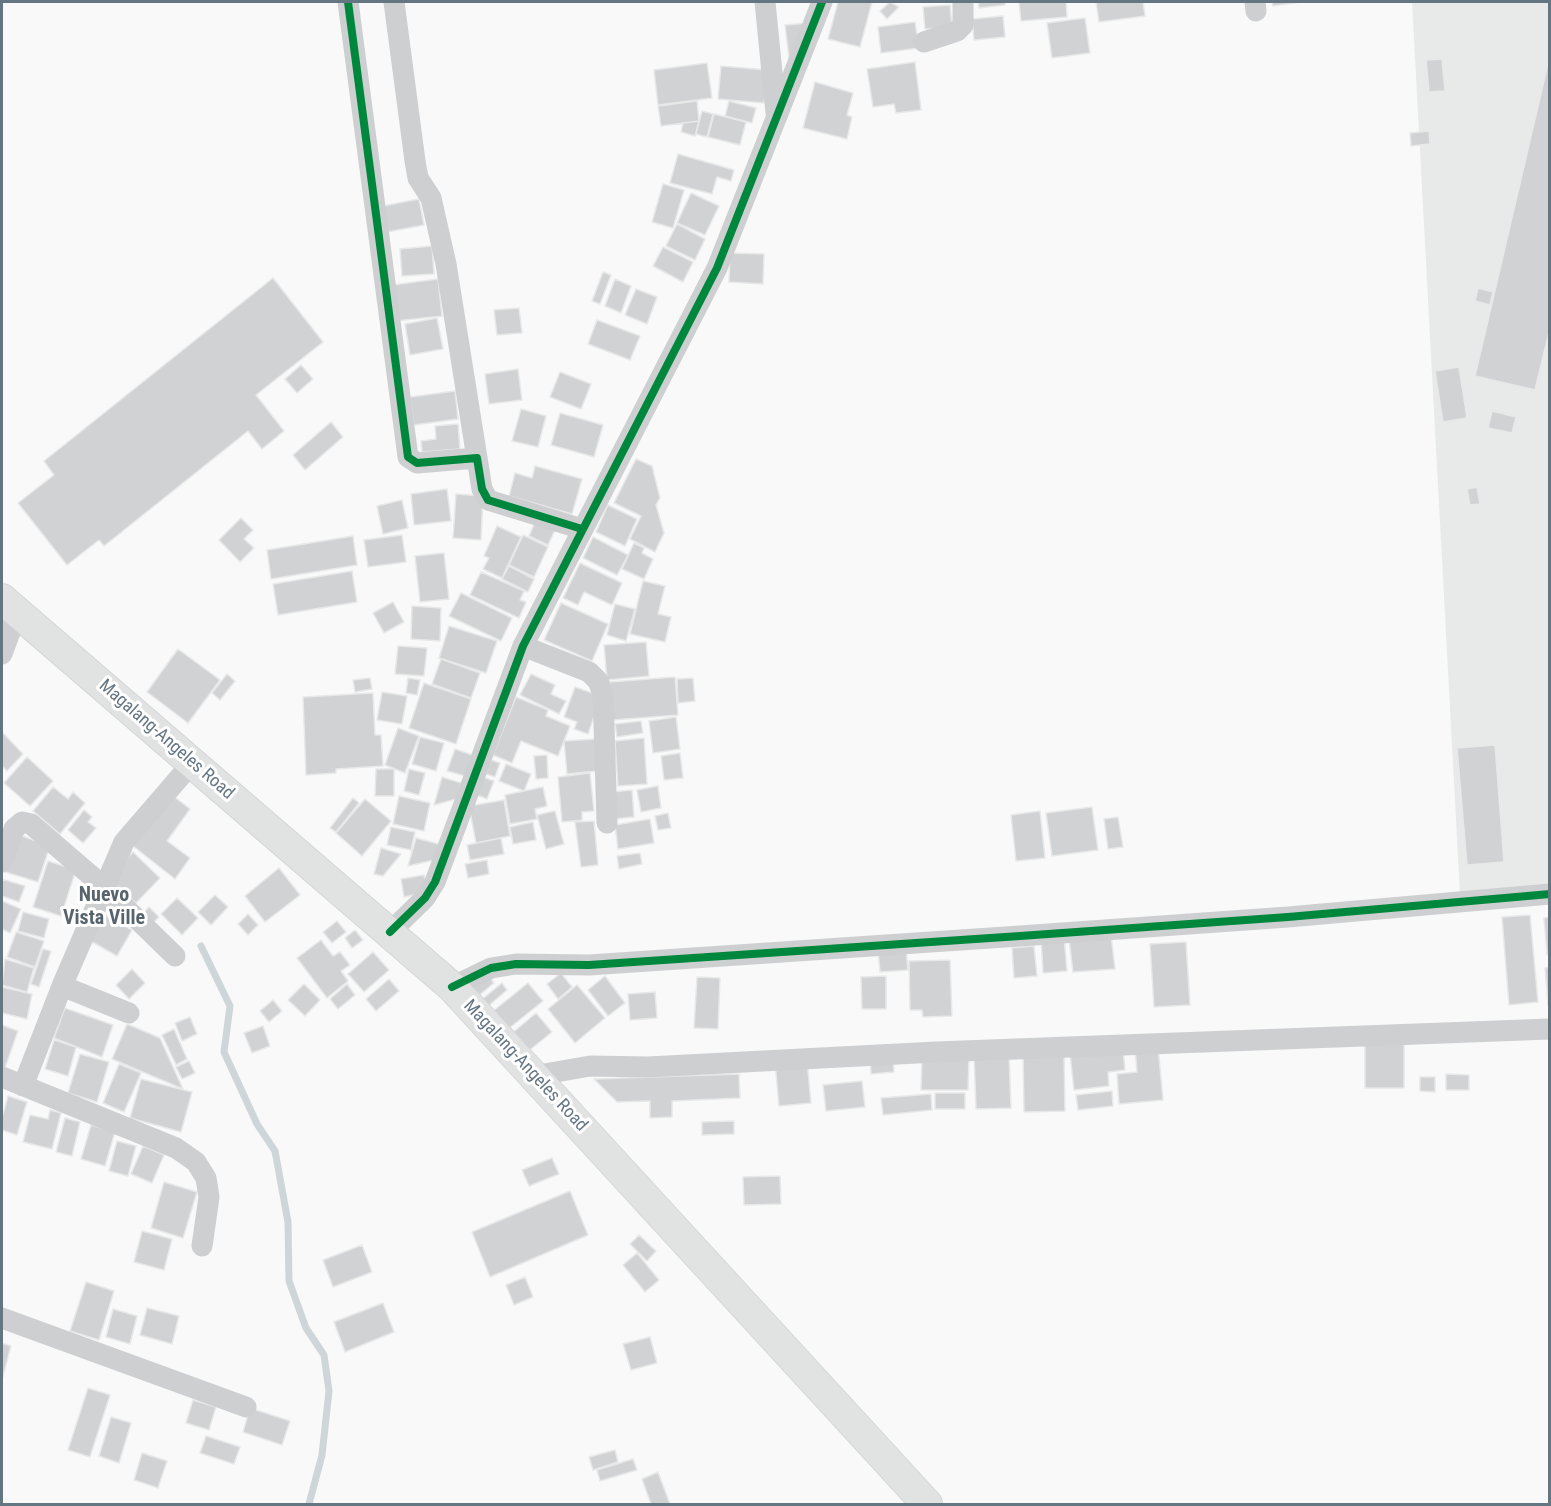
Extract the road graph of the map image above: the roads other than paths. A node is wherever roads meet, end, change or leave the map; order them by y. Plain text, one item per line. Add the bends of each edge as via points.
1 (348, 2) edge
2 (394, 2) edge
3 (765, 2) edge
4 (822, 2) edge
5 (963, 2) edge
6 (924, 42) dead end
7 (776, 117) junction
8 (477, 458) junction
9 (582, 529) junction
10 (9, 606) edge
11 (523, 646) junction
12 (2, 654) edge
13 (192, 763) junction
14 (607, 823) dead end
15 (2, 862) edge
16 (103, 886) junction
17 (1550, 894) edge
18 (390, 932) junction
19 (175, 956) dead end
20 (62, 986) junction
21 (452, 987) junction
22 (129, 1013) dead end
23 (1550, 1029) edge
24 (533, 1076) junction
25 (2, 1077) edge
26 (23, 1086) junction
27 (202, 1246) dead end
28 (2, 1318) edge
29 (246, 1407) dead end
30 (927, 1504) edge

1 - 8 street via 408,457 417,463
2 - 8 street via 418,178 430,198 446,264
3 - 7 street
4 - 7 street
5 - 6 street via 963,25 957,31
7 - 9 street via 717,268
8 - 9 street via 482,489 488,500
9 - 11 street
10 - 12 street
10 - 13 main road, Magalang-Angeles Road
11 - 14 street via 589,672 598,681 603,694
11 - 18 street via 435,882 425,898
13 - 16 street via 124,842
13 - 18 main road, Magalang-Angeles Road
15 - 16 street via 14,829 22,822 32,824
16 - 19 street
16 - 20 street
17 - 21 street via 1288,917 589,965 516,964 491,968
18 - 21 main road, Magalang-Angeles Road
20 - 22 street
20 - 26 street
21 - 24 main road, Magalang-Angeles Road
23 - 24 street via 648,1067 590,1066
24 - 30 main road, Magalang-Angeles Road
25 - 26 street
26 - 27 street via 176,1148 196,1162 206,1178 209,1197
28 - 29 street

